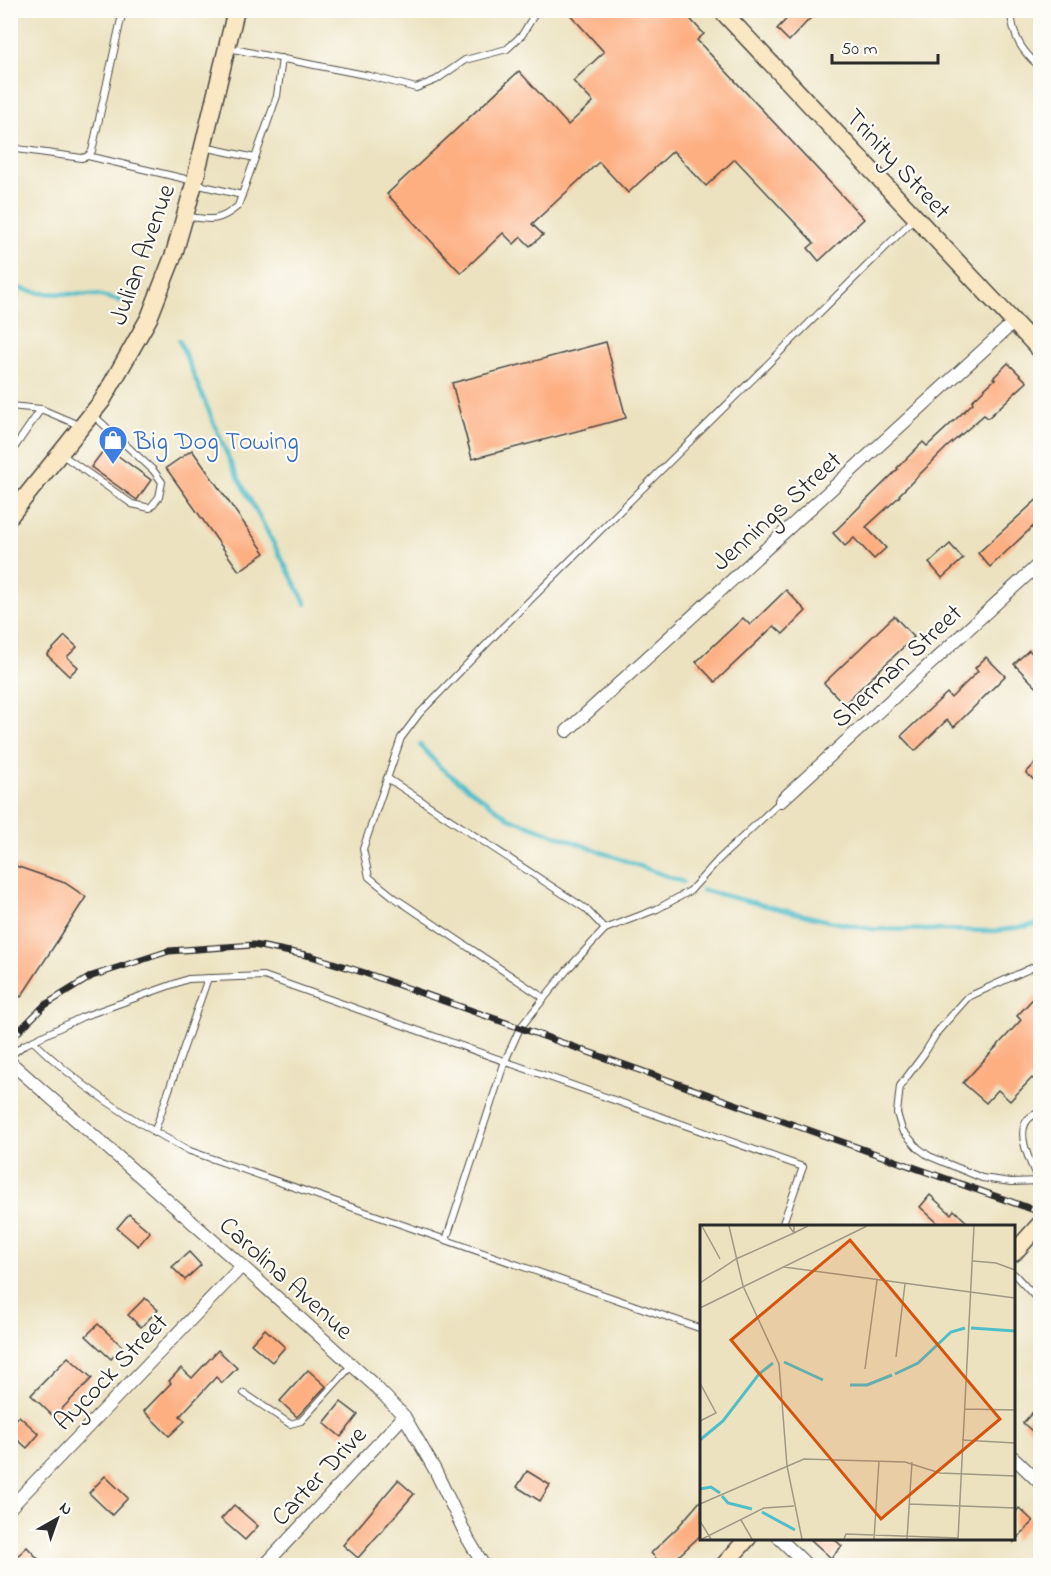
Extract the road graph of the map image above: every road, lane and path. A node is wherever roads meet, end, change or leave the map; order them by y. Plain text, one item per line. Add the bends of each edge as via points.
1 (123, 10) edge
2 (236, 10) edge
3 (537, 10) edge
4 (721, 10) edge
5 (1010, 10) edge
6 (227, 47) junction
7 (282, 58) junction
8 (1041, 67) edge
9 (204, 146) junction
10 (10, 148) edge
11 (88, 156) junction
12 (255, 158) junction
13 (195, 183) junction
14 (242, 195) junction
15 (185, 216) junction
16 (916, 217) junction
17 (1014, 322) junction
18 (1041, 350) edge
19 (10, 406) edge
20 (41, 409) junction
21 (87, 420) junction
22 (10, 454) edge
23 (60, 454) junction
24 (10, 516) edge
25 (1041, 563) edge
26 (567, 731) dead end
27 (387, 778) junction
28 (781, 801) joint
29 (605, 929) junction
30 (1041, 964) edge
31 (208, 978) junction
32 (544, 998) junction
33 (33, 1041) junction
34 (10, 1056) edge
35 (506, 1061) junction
36 (10, 1062) edge
37 (1041, 1113) edge
38 (154, 1132) junction
39 (1039, 1181) edge
40 (783, 1225) edge
41 (1038, 1231) edge
42 (446, 1240) junction
43 (1015, 1252) edge
44 (242, 1266) junction
45 (1015, 1275) edge
46 (1041, 1302) edge
47 (700, 1328) edge
48 (351, 1366) junction
49 (244, 1394) dead end
50 (404, 1416) junction
51 (1015, 1459) edge
52 (1041, 1483) edge
53 (10, 1508) edge
54 (747, 1540) edge
55 (780, 1540) edge
56 (264, 1566) edge
57 (484, 1566) edge
58 (723, 1566) edge
59 (808, 1566) edge

1 - 11 lane
2 - 6 street, Julian Avenue
3 - 7 lane via 522,35 507,49 465,60 416,88
4 - 16 street, Trinity Street
5 - 8 lane via 1013,34 1026,55
6 - 7 lane
6 - 9 street, Julian Avenue
7 - 12 lane via 277,96
9 - 12 lane
9 - 13 street, Julian Avenue
10 - 11 lane
11 - 13 lane
12 - 14 lane
13 - 14 lane
13 - 15 street, Julian Avenue
14 - 15 lane via 238,206 225,217 209,220
15 - 21 street, Julian Avenue via 143,331 102,402
16 - 17 street, Trinity Street
16 - 27 lane via 418,714 401,738
17 - 18 street, Trinity Street
17 - 26 street, Jennings Street
19 - 20 lane
20 - 21 lane
20 - 22 lane
21 - 23 street, Julian Avenue
21 - 23 lane via 153,470 162,482 159,497 150,508 132,504
23 - 24 street, Julian Avenue
25 - 28 street, Sherman Street
27 - 29 lane via 586,909
27 - 32 lane via 363,849 369,878
28 - 29 lane via 690,891
29 - 32 lane
30 - 39 lane via 968,998 938,1031 900,1086 897,1113 902,1130 928,1156 982,1178
31 - 33 lane via 188,979 92,1013
31 - 35 lane via 264,976
31 - 38 lane
32 - 35 lane via 520,1028
33 - 34 lane
33 - 38 lane via 55,1062
35 - 40 lane via 803,1167
35 - 42 lane
36 - 44 street, Carolina Avenue
37 - 39 lane via 1033,1114 1025,1125 1023,1142
38 - 42 lane via 190,1151
41 - 43 street
42 - 47 lane
44 - 48 street, Carolina Avenue
44 - 53 street, Aycock Street
45 - 46 lane
48 - 49 lane via 301,1421 290,1424
48 - 50 street, Carolina Avenue
50 - 56 street, Carter Drive
50 - 57 street, Carolina Avenue
51 - 52 street
54 - 58 street
55 - 59 street

